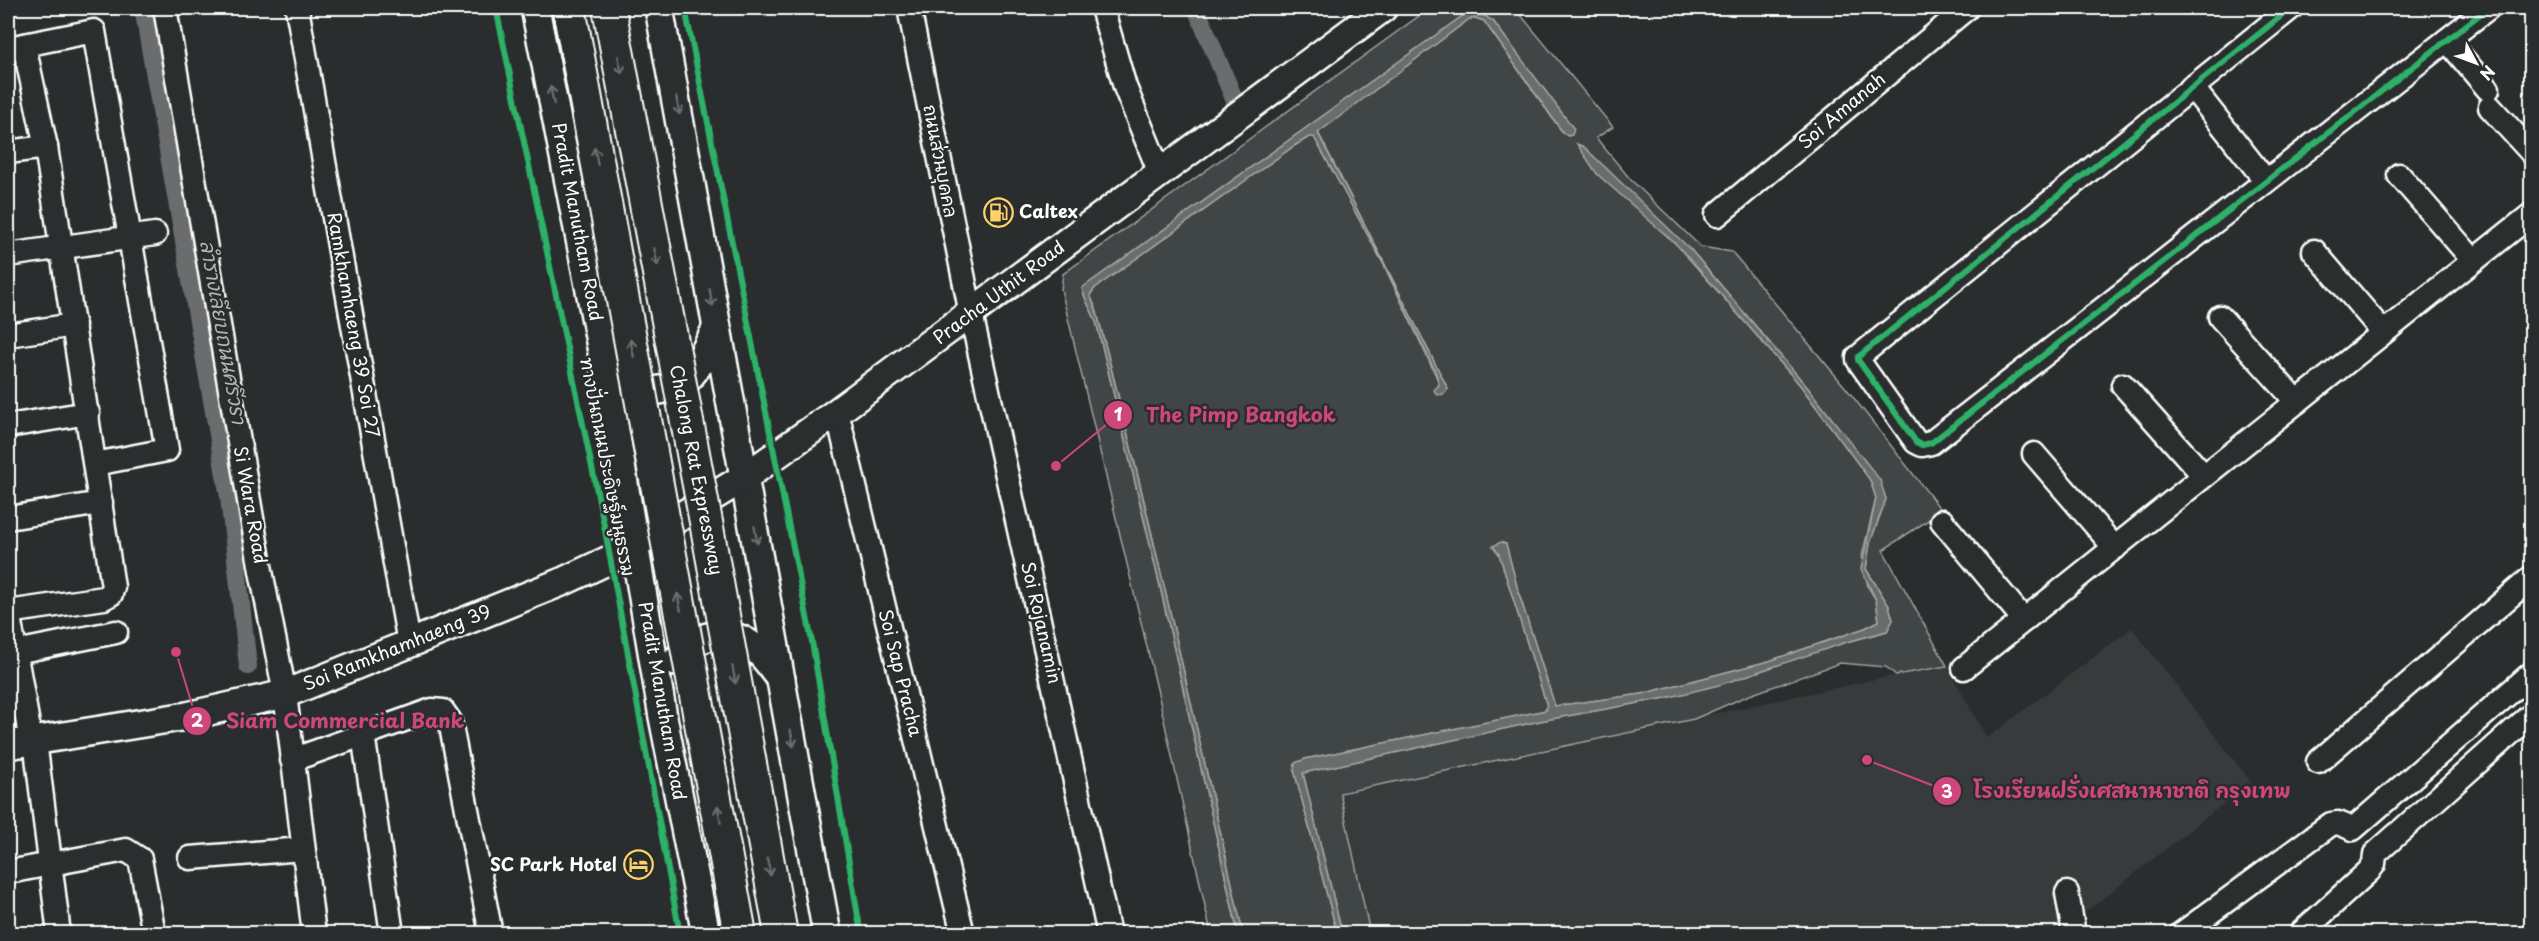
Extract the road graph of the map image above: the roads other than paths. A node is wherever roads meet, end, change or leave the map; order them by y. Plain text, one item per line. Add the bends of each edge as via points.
1 (165, 8) edge
2 (297, 8) edge
3 (535, 8) edge
4 (569, 8) edge
5 (609, 8) edge
6 (659, 8) edge
7 (909, 8) edge
8 (1102, 8) edge
9 (1383, 8) edge
10 (1967, 8) edge
11 (2291, 8) edge
12 (2488, 8) edge
13 (2446, 40) junction
14 (16, 47) edge
15 (2192, 87) junction
16 (46, 147) junction
17 (8, 152) edge
18 (2532, 153) edge
19 (1160, 173) junction
20 (2399, 175) dead end
21 (2266, 181) junction
22 (2532, 214) edge
23 (1717, 215) dead end
24 (155, 234) dead end
25 (129, 239) junction
26 (60, 248) junction
27 (2314, 251) dead end
28 (8, 255) edge
29 (2473, 260) junction
30 (971, 314) junction
31 (2220, 317) dead end
32 (74, 325) junction
33 (716, 329) junction
34 (2383, 332) junction
35 (8, 335) edge
36 (602, 352) junction
37 (2124, 385) dead end
38 (2297, 402) junction
39 (837, 412) junction
40 (88, 414) junction
41 (8, 426) edge
42 (2034, 454) dead end
43 (95, 464) junction
44 (2204, 476) junction
45 (745, 477) junction
46 (101, 503) junction
47 (8, 518) edge
48 (1942, 521) dead end
49 (635, 545) junction
50 (2115, 548) junction
51 (2532, 577) edge
52 (8, 611) edge
53 (2024, 620) junction
54 (116, 632) dead end
55 (409, 643) junction
56 (16, 652) junction
57 (1964, 668) dead end
58 (2530, 678) edge
59 (782, 680) junction
60 (285, 694) junction
61 (662, 709) junction
62 (2532, 714) edge
63 (363, 734) junction
64 (24, 743) edge
65 (292, 760) junction
66 (2318, 762) dead end
67 (2353, 829) junction
68 (303, 849) junction
69 (2375, 854) junction
70 (190, 858) dead end
71 (50, 865) junction
72 (8, 872) edge
73 (2067, 892) dead end
74 (59, 933) edge
75 (152, 933) edge
76 (314, 933) edge
77 (392, 933) edge
78 (491, 933) edge
79 (706, 933) edge
80 (740, 933) edge
81 (781, 933) edge
82 (827, 933) edge
83 (963, 933) edge
84 (1109, 933) edge
85 (2074, 933) edge
86 (2181, 933) edge
87 (2300, 933) edge

1 - 60 street, Si Wara Road
2 - 55 street, Ramkhamhaeng 39 Soi 27
36 -> 3 main road, Pradit Manutham Road
80 -> 4 highway, bridge
5 -> 81 highway, Chalong Rat Expressway, bridge
6 -> 33 main road
7 - 30 street, ถนนส่วนบุคคล
8 - 19 street via 1125,87
9 - 19 main road, Pracha Uthit Road
10 - 23 street, Soi Amanah
11 - 15 street
12 - 13 street
13 - 18 street
13 - 21 street
14 - 16 street
14 - 25 street via 94,31
15 - 21 street
15 - 21 street via 1858,357 1916,442 1931,443
16 - 17 street
16 - 26 street
19 - 30 main road, Pracha Uthit Road
20 - 29 street
22 - 29 street
24 - 25 street
25 - 26 street
25 - 43 street via 167,450
26 - 28 street
26 - 32 street
27 - 34 street
29 - 34 street
30 - 39 main road, Pracha Uthit Road
30 - 84 street, Soi Rojanamin
31 - 38 street
32 - 35 street
32 - 40 street
33 - 36 main road via 697,367 682,386 648,392 617,374
33 - 45 main road
34 - 38 street
36 - 49 main road, Pradit Manutham Road
37 - 44 street
38 - 44 street
39 - 45 main road, Pracha Uthit Road
39 - 83 street, Soi Sap Pracha
40 - 41 street
40 - 43 street
42 - 50 street
43 - 46 street
44 - 50 street
45 - 49 main road, Pracha Uthit Road
45 -> 59 main road
46 - 47 street
46 - 52 street via 111,594
48 - 53 street
49 - 55 main road, Soi Ramkhamhaeng 39 via 564,581
49 - 61 main road, Pradit Manutham Road
50 - 53 street
51 - 66 street
52 - 56 street
53 - 57 street
54 - 56 street
55 - 60 main road, Soi Ramkhamhaeng 39
56 - 64 street
58 - 67 street
59 - 61 main road via 757,650 742,640 704,636 672,668
59 -> 82 main road
60 - 64 main road, Soi Ramkhamhaeng 39 via 187,716
60 - 65 street, Si Wara Road
61 - 79 main road, Pradit Manutham Road
62 - 69 street
63 - 65 street
63 - 77 street
63 - 78 street via 432,710 443,711 450,721
64 - 71 street
65 - 68 street, Si Wara Road
67 - 69 street
67 - 86 street via 2331,824
68 - 70 street
68 - 76 street, Si Wara Road
69 - 87 street via 2369,871
71 - 72 street
71 - 74 street
71 - 75 street via 126,850 140,859
73 - 85 street

